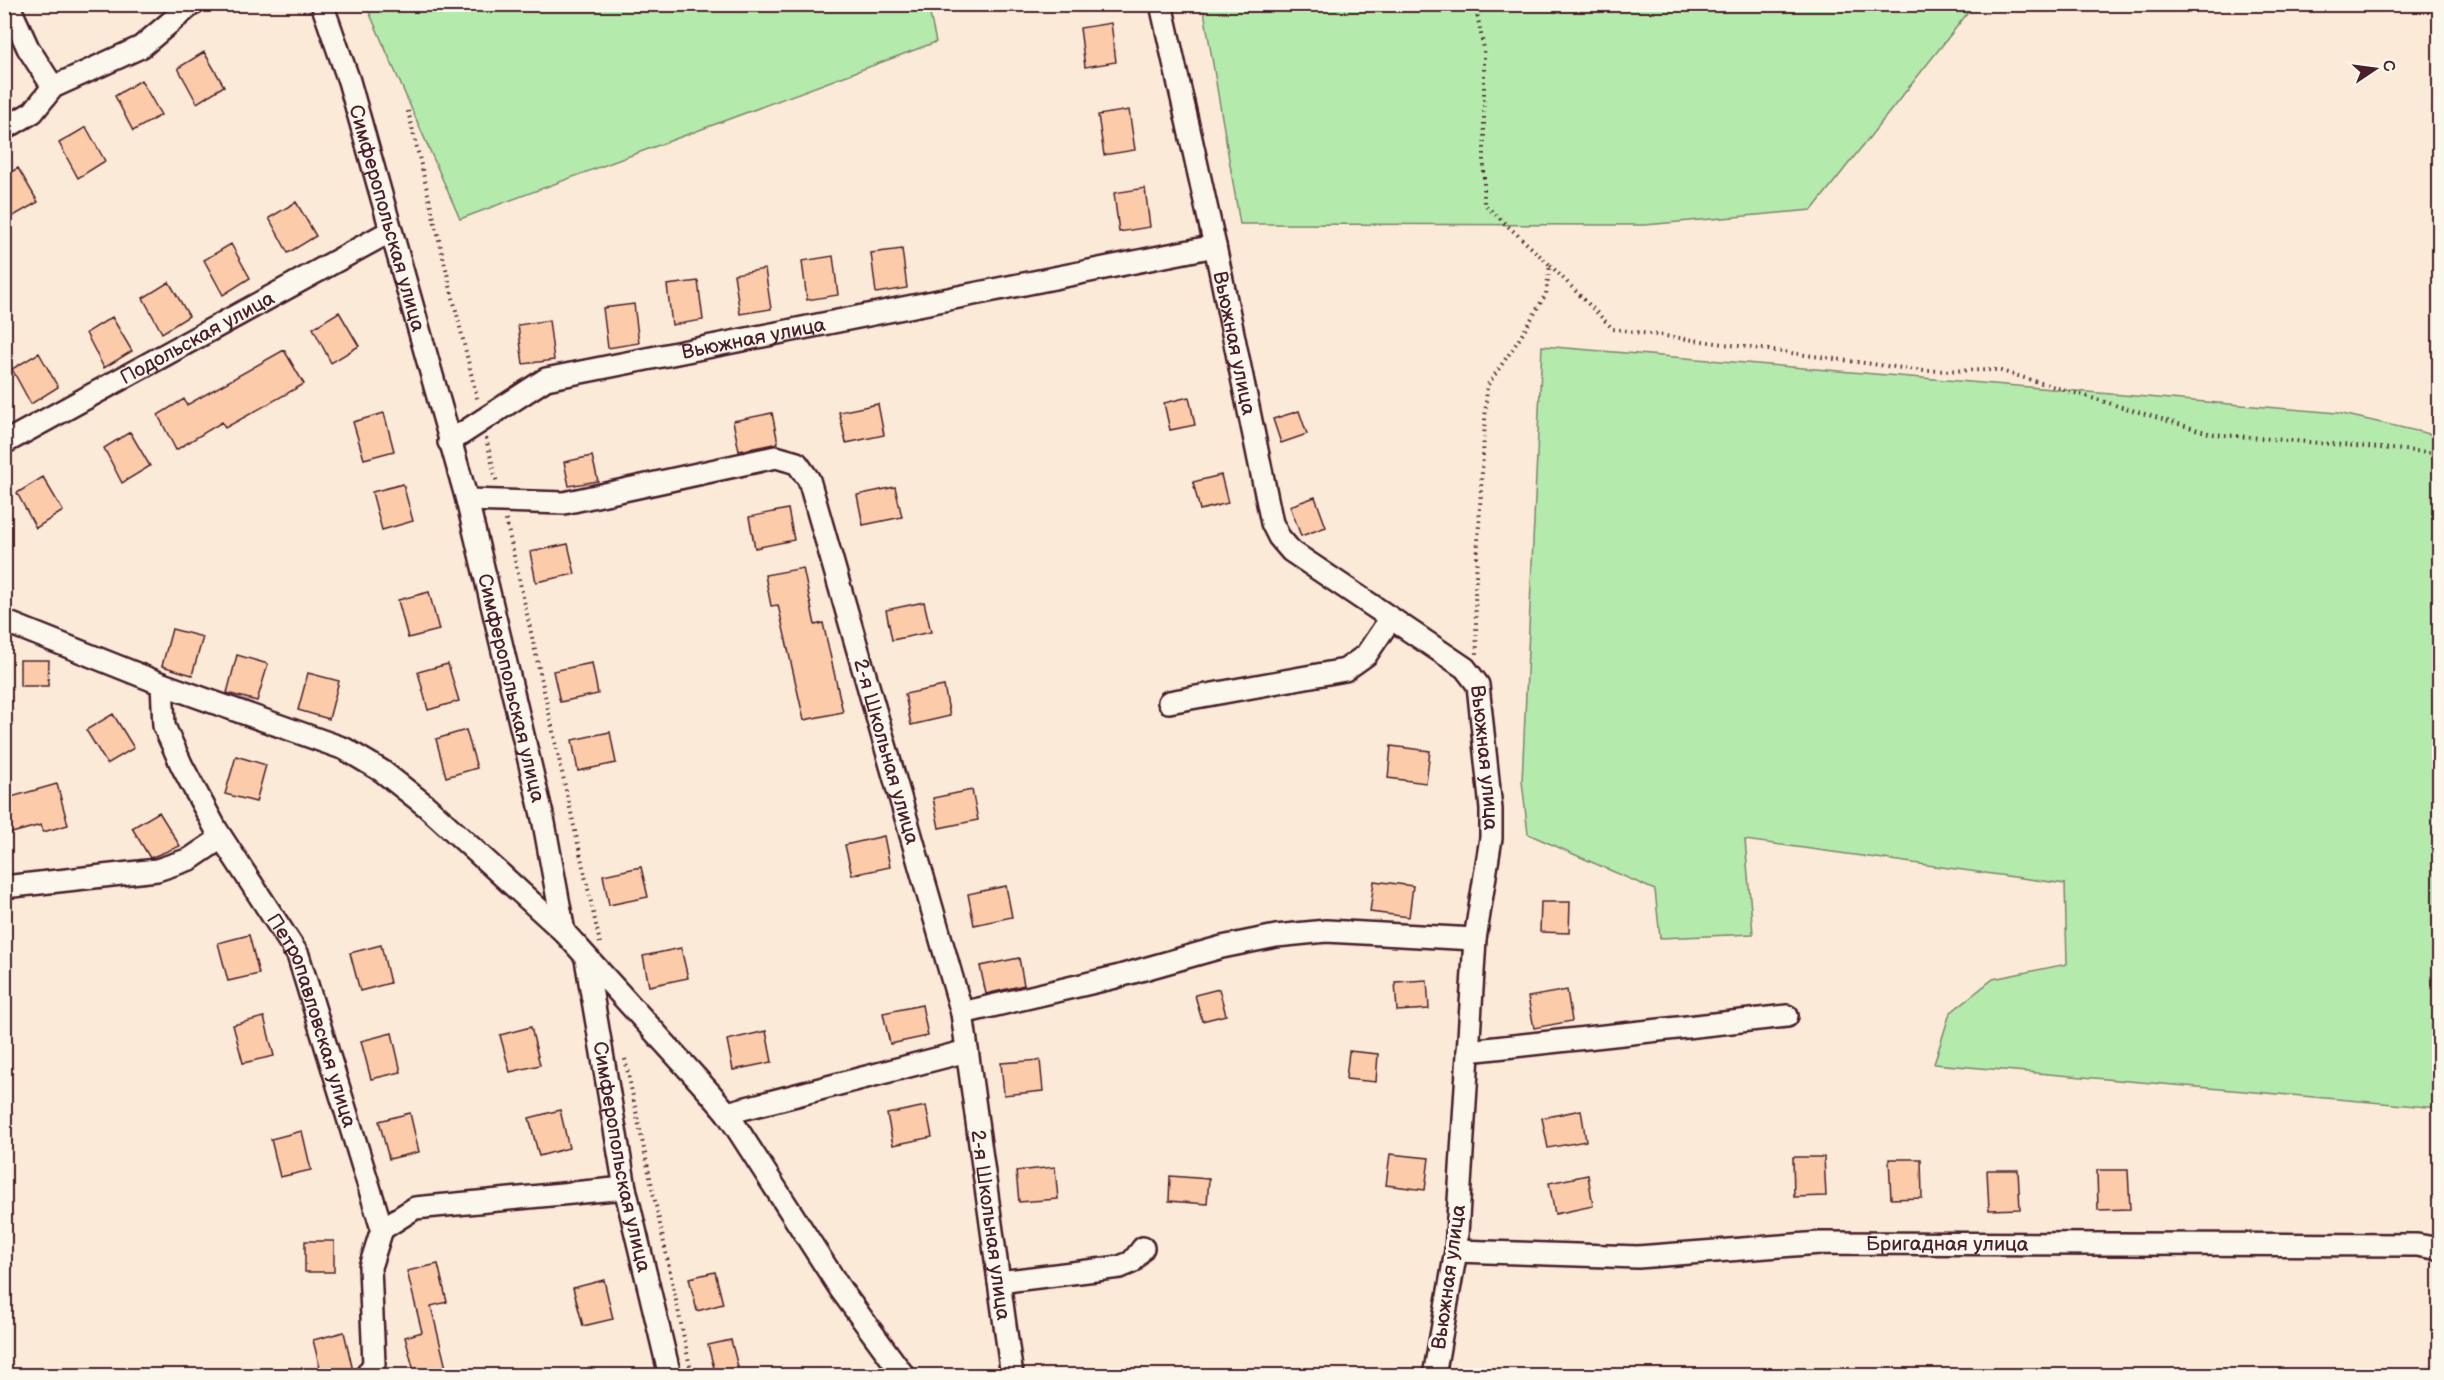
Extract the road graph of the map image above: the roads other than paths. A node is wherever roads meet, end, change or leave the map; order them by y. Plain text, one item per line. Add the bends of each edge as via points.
1 (8, 4) edge
2 (192, 4) edge
3 (321, 4) edge
4 (1161, 4) edge
5 (53, 87) junction
6 (4, 129) edge
7 (389, 232) junction
8 (1215, 246) junction
9 (449, 442) junction
10 (4, 443) edge
11 (467, 500) junction
12 (1391, 618) junction
13 (4, 621) edge
14 (162, 684) junction
15 (1169, 702) dead end
16 (221, 838) junction
17 (4, 888) edge
18 (564, 932) junction
19 (1475, 939) junction
20 (594, 955) junction
21 (962, 1013) junction
22 (1787, 1016) dead end
23 (967, 1051) junction
24 (1468, 1051) junction
25 (727, 1113) junction
26 (625, 1188) junction
27 (382, 1229) junction
28 (1143, 1248) dead end
29 (2439, 1249) edge
30 (1456, 1251) junction
31 (999, 1282) junction
32 (366, 1376) edge
33 (670, 1376) edge
34 (904, 1376) edge
35 (1012, 1376) edge
36 (1434, 1376) edge

1 - 5 street via 28,48
2 - 5 street via 141,47
3 - 7 street, Симферопольская улица via 349,81
4 - 8 street, Вьюжная улица
5 - 6 street via 33,112
7 - 9 street, Симферопольская улица
7 - 10 street, Подольская улица
8 - 9 street, Вьюжная улица via 546,379
8 - 12 street, Вьюжная улица via 1276,530 1291,551
9 - 11 street, Симферопольская улица
11 - 18 street, Симферопольская улица via 544,823
11 - 21 street, 2-я Школьная улица via 564,503 776,457 797,463 809,480
12 - 15 street via 1366,655 1344,670
12 - 19 street, Вьюжная улица via 1465,668 1478,685 1491,838
13 - 14 street
14 - 16 street, Петропавловская улица via 164,726
14 - 18 street via 366,760 425,805
16 - 17 street via 190,859 157,870
16 - 27 street, Петропавловская улица via 298,955
18 - 20 street, Симферопольская улица
19 - 21 street via 1326,931 1276,936
19 - 24 street, Вьюжная улица
20 - 25 street
20 - 26 street, Симферопольская улица
21 - 23 street, 2-я Школьная улица
22 - 24 street
23 - 25 street
23 - 31 street, 2-я Школьная улица
24 - 30 street, Вьюжная улица
25 - 34 street via 841,1290
26 - 27 street via 415,1208
26 - 33 street, Симферопольская улица
27 - 32 street via 370,1267 374,1364
28 - 31 street via 1132,1262 1120,1267
29 - 30 street, Бригадная улица via 2417,1245 1820,1243 1638,1257
30 - 36 street, Вьюжная улица
31 - 35 street, 2-я Школьная улица

